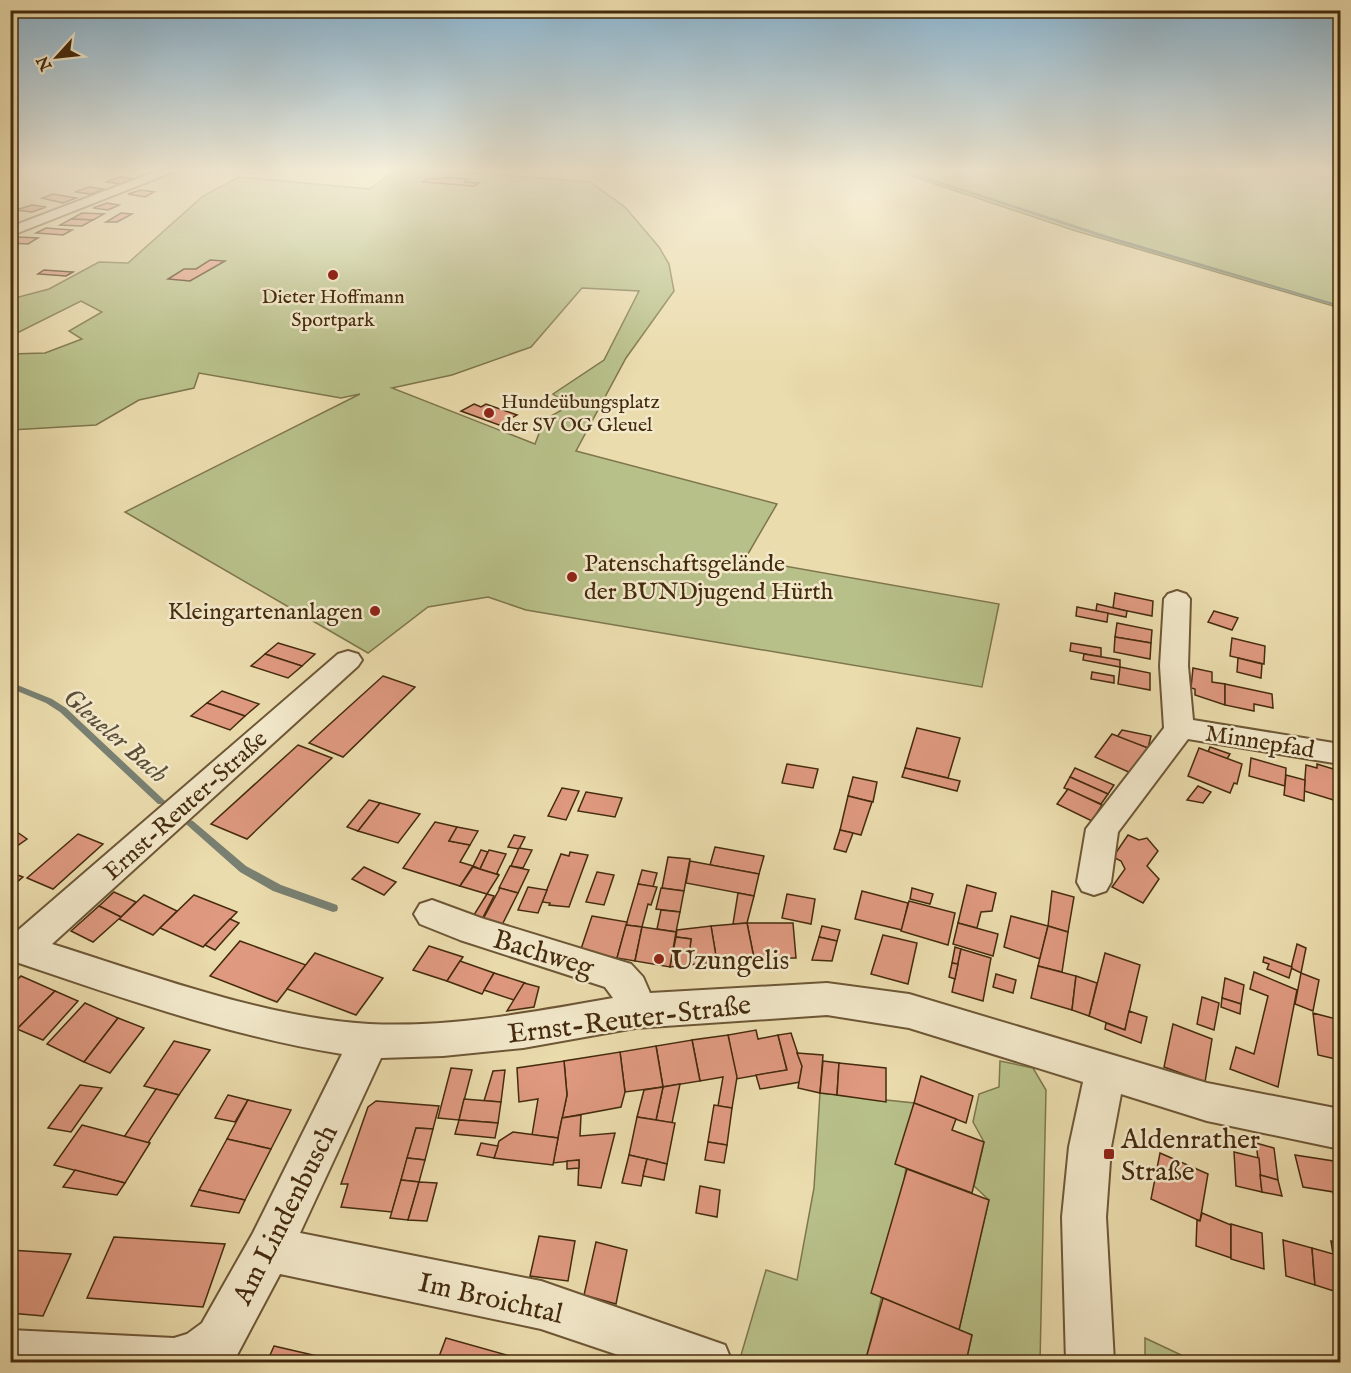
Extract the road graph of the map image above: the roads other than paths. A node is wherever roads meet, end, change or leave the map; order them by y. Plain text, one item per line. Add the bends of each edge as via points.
1 (1177, 599) dead end
2 (348, 660) dead end
3 (1179, 728) junction
4 (1341, 754) edge
5 (1094, 882) dead end
6 (432, 914) dead end
7 (16, 947) edge
8 (635, 1011) junction
9 (369, 1041) junction
10 (1106, 1069) junction
11 (1341, 1129) edge
12 (269, 1249) junction
13 (10, 1354) edge
14 (173, 1362) edge
15 (708, 1362) edge
16 (1090, 1362) edge

1 - 3 street, Minnepfad via 1174,666
2 - 7 street, Ernst-Reuter-Straße
3 - 4 street, Minnepfad
3 - 5 street, Minnepfad via 1102,829
6 - 8 street, Bachweg via 618,975 630,988
7 - 9 street, Ernst-Reuter-Straße via 197,1006 284,1028
8 - 9 street, Ernst-Reuter-Straße via 523,1031
8 - 10 street, Ernst-Reuter-Straße via 827,999 909,1011
9 - 12 street, Am Lindenbusch
10 - 11 street, Ernst-Reuter-Straße via 1207,1102
10 - 16 street via 1090,1147 1084,1217
12 - 14 street, Am Lindenbusch via 219,1340 199,1355
12 - 15 street, Im Broichtal via 541,1305
13 - 14 street, Am Lindenbusch

